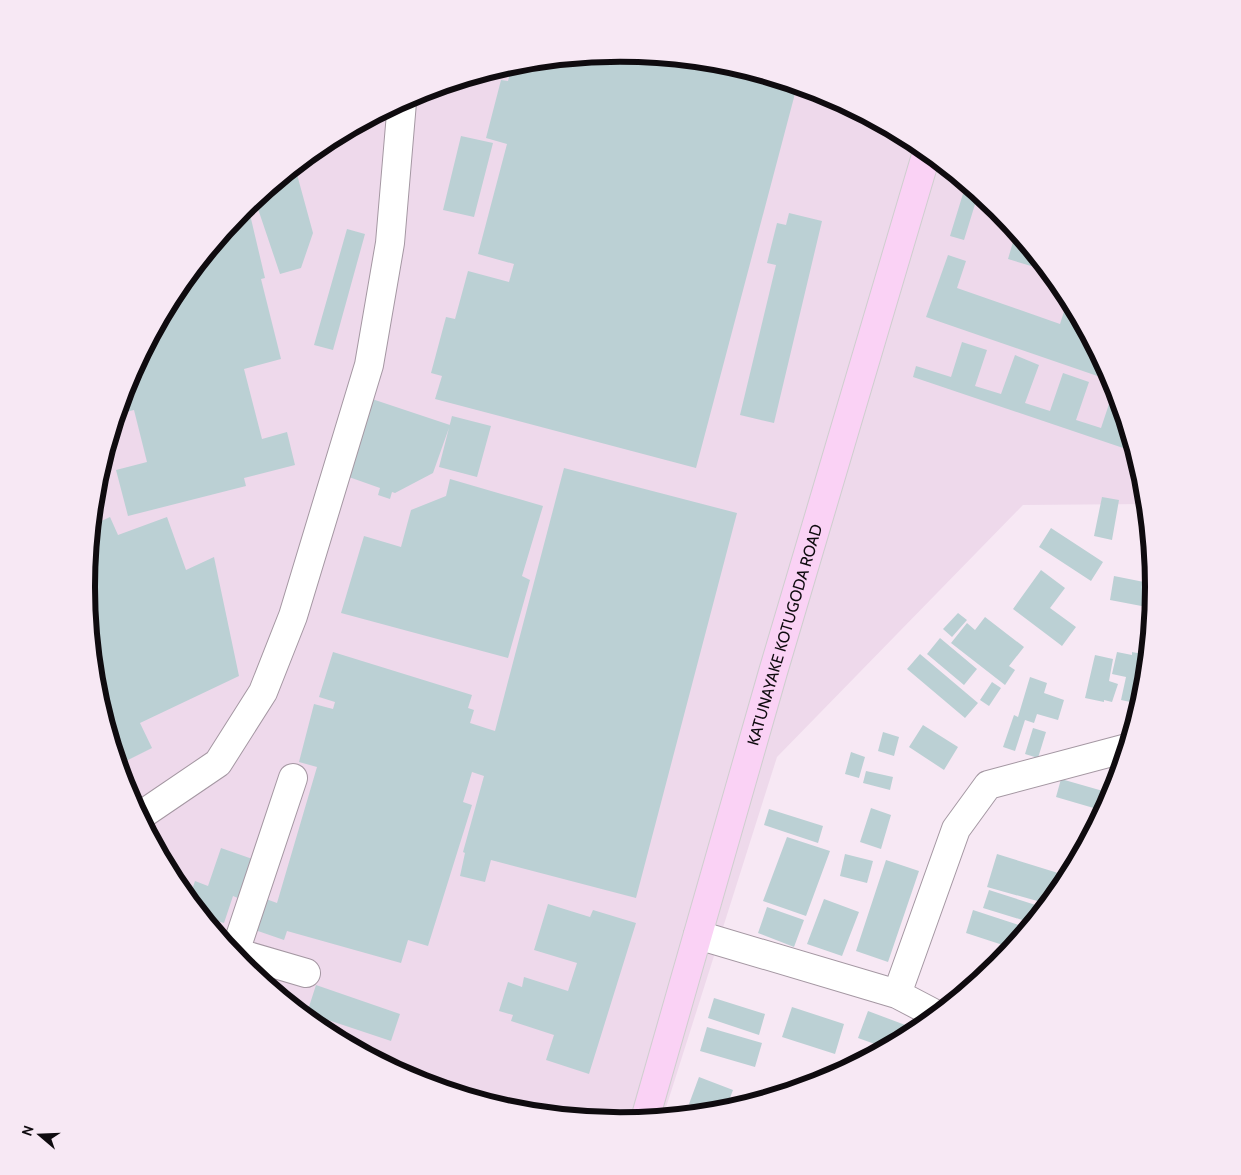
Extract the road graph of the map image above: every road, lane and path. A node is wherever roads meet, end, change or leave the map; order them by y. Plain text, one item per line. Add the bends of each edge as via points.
1 (401, 111) edge
2 (925, 160) edge
3 (1120, 750) edge
4 (293, 778) dead end
5 (146, 812) edge
6 (698, 935) junction
7 (235, 944) edge
8 (245, 955) edge
9 (306, 973) dead end
10 (897, 994) junction
11 (930, 1011) edge
12 (647, 1111) edge

1 - 5 street via 390,243 369,365 293,616 263,692 218,763
2 - 6 main road, KATUNAYAKE KOTUGODA ROAD
3 - 10 street via 988,785 956,830
4 - 7 street
6 - 10 street
6 - 12 main road, KATUNAYAKE KOTUGODA ROAD
8 - 9 street
10 - 11 street

